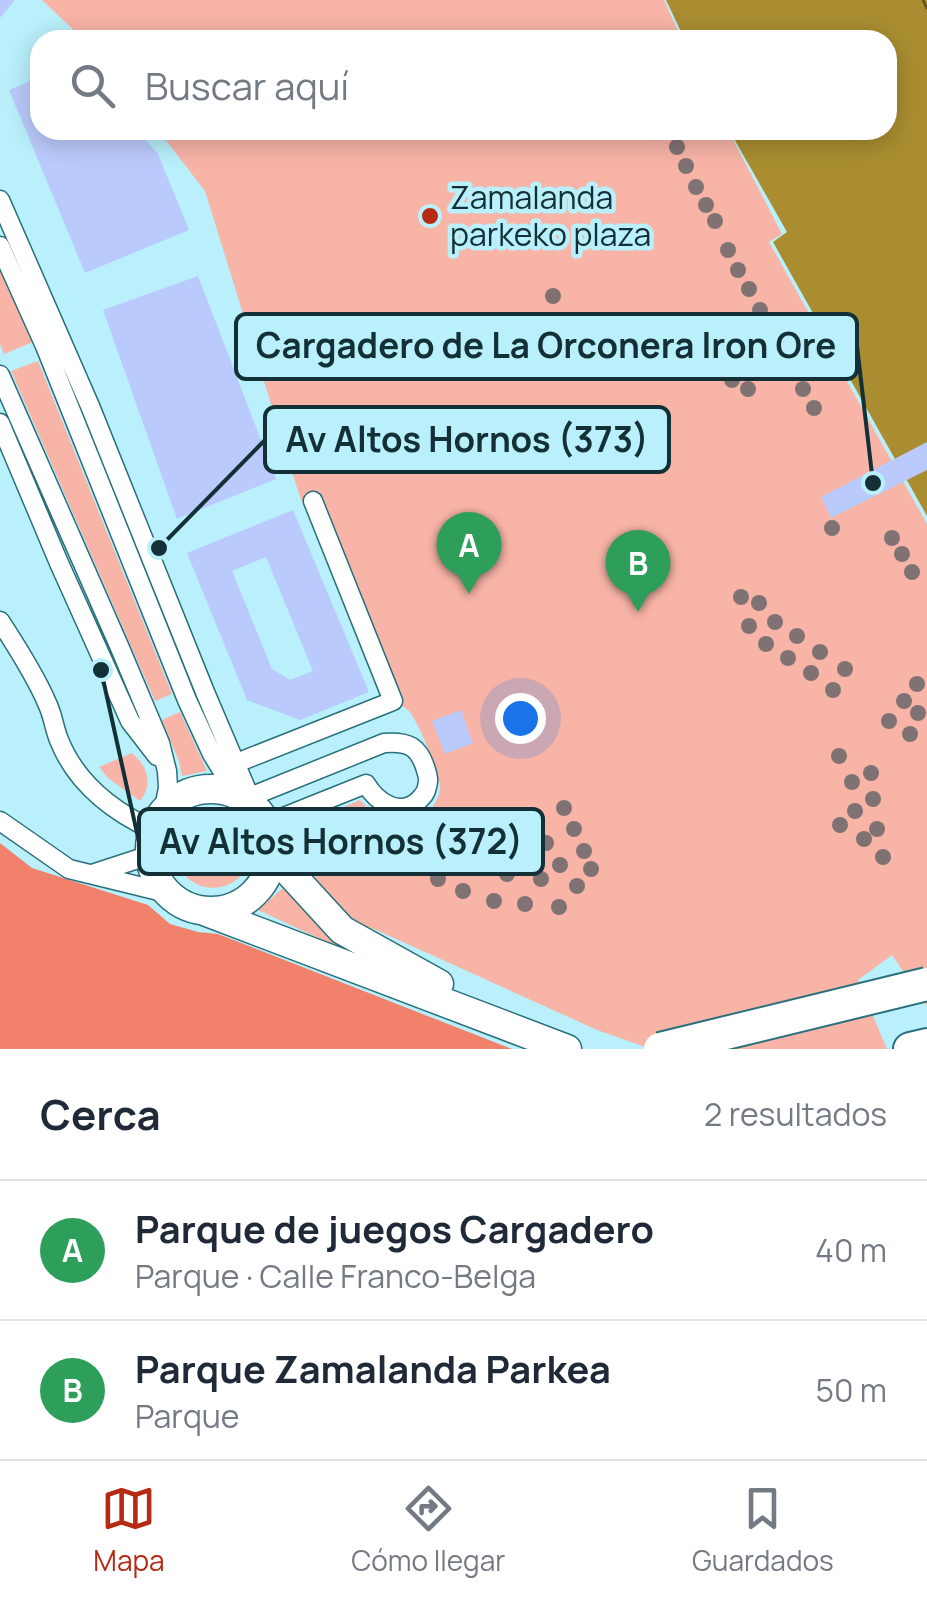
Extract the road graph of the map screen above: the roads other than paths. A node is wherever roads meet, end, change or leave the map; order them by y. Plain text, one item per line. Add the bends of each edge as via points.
1 (0, 200) edge
2 (0, 246) edge
3 (0, 375) edge
4 (0, 423) edge
5 (313, 501) dead end
6 (0, 622) edge
7 (234, 764) junction
8 (167, 771) junction
9 (256, 813) junction
10 (0, 821) edge
11 (155, 833) junction
12 (92, 874) junction
13 (167, 893) junction
14 (204, 911) junction
15 (927, 984) edge
16 (527, 1032) junction
17 (927, 1045) edge
18 (568, 1049) edge
19 (660, 1049) edge
20 (910, 1049) edge

1 - 7 street
2 - 9 street via 187,700 212,754
3 - 8 street
4 - 8 street via 130,721
5 - 7 street via 393,701
6 - 11 street via 48,704 74,768 100,799
7 - 9 street
8 - 11 street
9 - 9 street via 366,784 398,809 412,806 428,778 413,747 384,743
9 - 11 main road via 218,790 197,791 178,799
9 - 14 main road via 271,862 265,879 240,904
9 - 16 main road via 287,870 342,930
10 - 12 street via 68,869
11 - 12 street
11 - 13 main road via 155,876
12 - 13 street
13 - 14 main road
14 - 16 main road
15 - 19 highway, bridge
16 - 18 main road
17 - 20 highway

